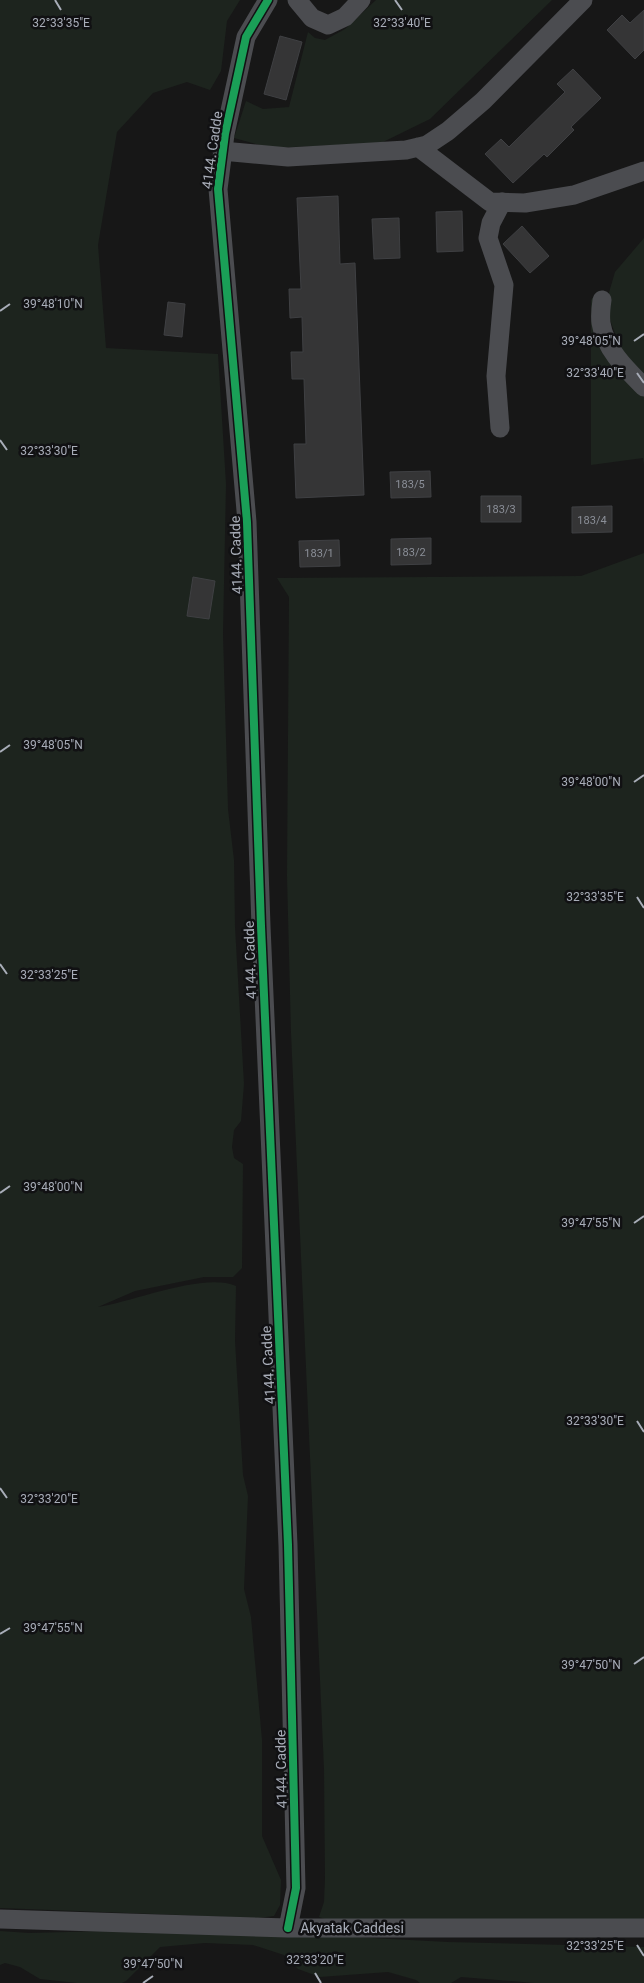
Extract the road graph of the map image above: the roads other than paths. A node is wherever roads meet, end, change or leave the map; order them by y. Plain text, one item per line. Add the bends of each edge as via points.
1 (268, 0) edge
2 (297, 0) edge
3 (360, 0) edge
4 (583, 0) edge
5 (418, 147) junction
6 (222, 151) junction
7 (644, 171) edge
8 (502, 202) junction
9 (602, 300) dead end
10 (644, 387) edge
11 (500, 428) dead end
12 (0, 1919) edge
13 (288, 1928) junction
14 (644, 1928) edge

1 - 6 street, 4144. Cadde via 246,37
2 - 3 street via 312,18 328,25 345,17
4 - 5 street via 483,101 448,131
5 - 6 street via 288,158
5 - 8 street via 490,202
6 - 13 street, 4144. Cadde via 218,189 247,522 288,1545 296,1888
7 - 8 street via 574,195 525,203
8 - 11 street via 488,238 504,285 496,376
9 - 10 street via 601,323 608,344 623,366
12 - 13 street, Akyatak Caddesi
13 - 14 street, Akyatak Caddesi

